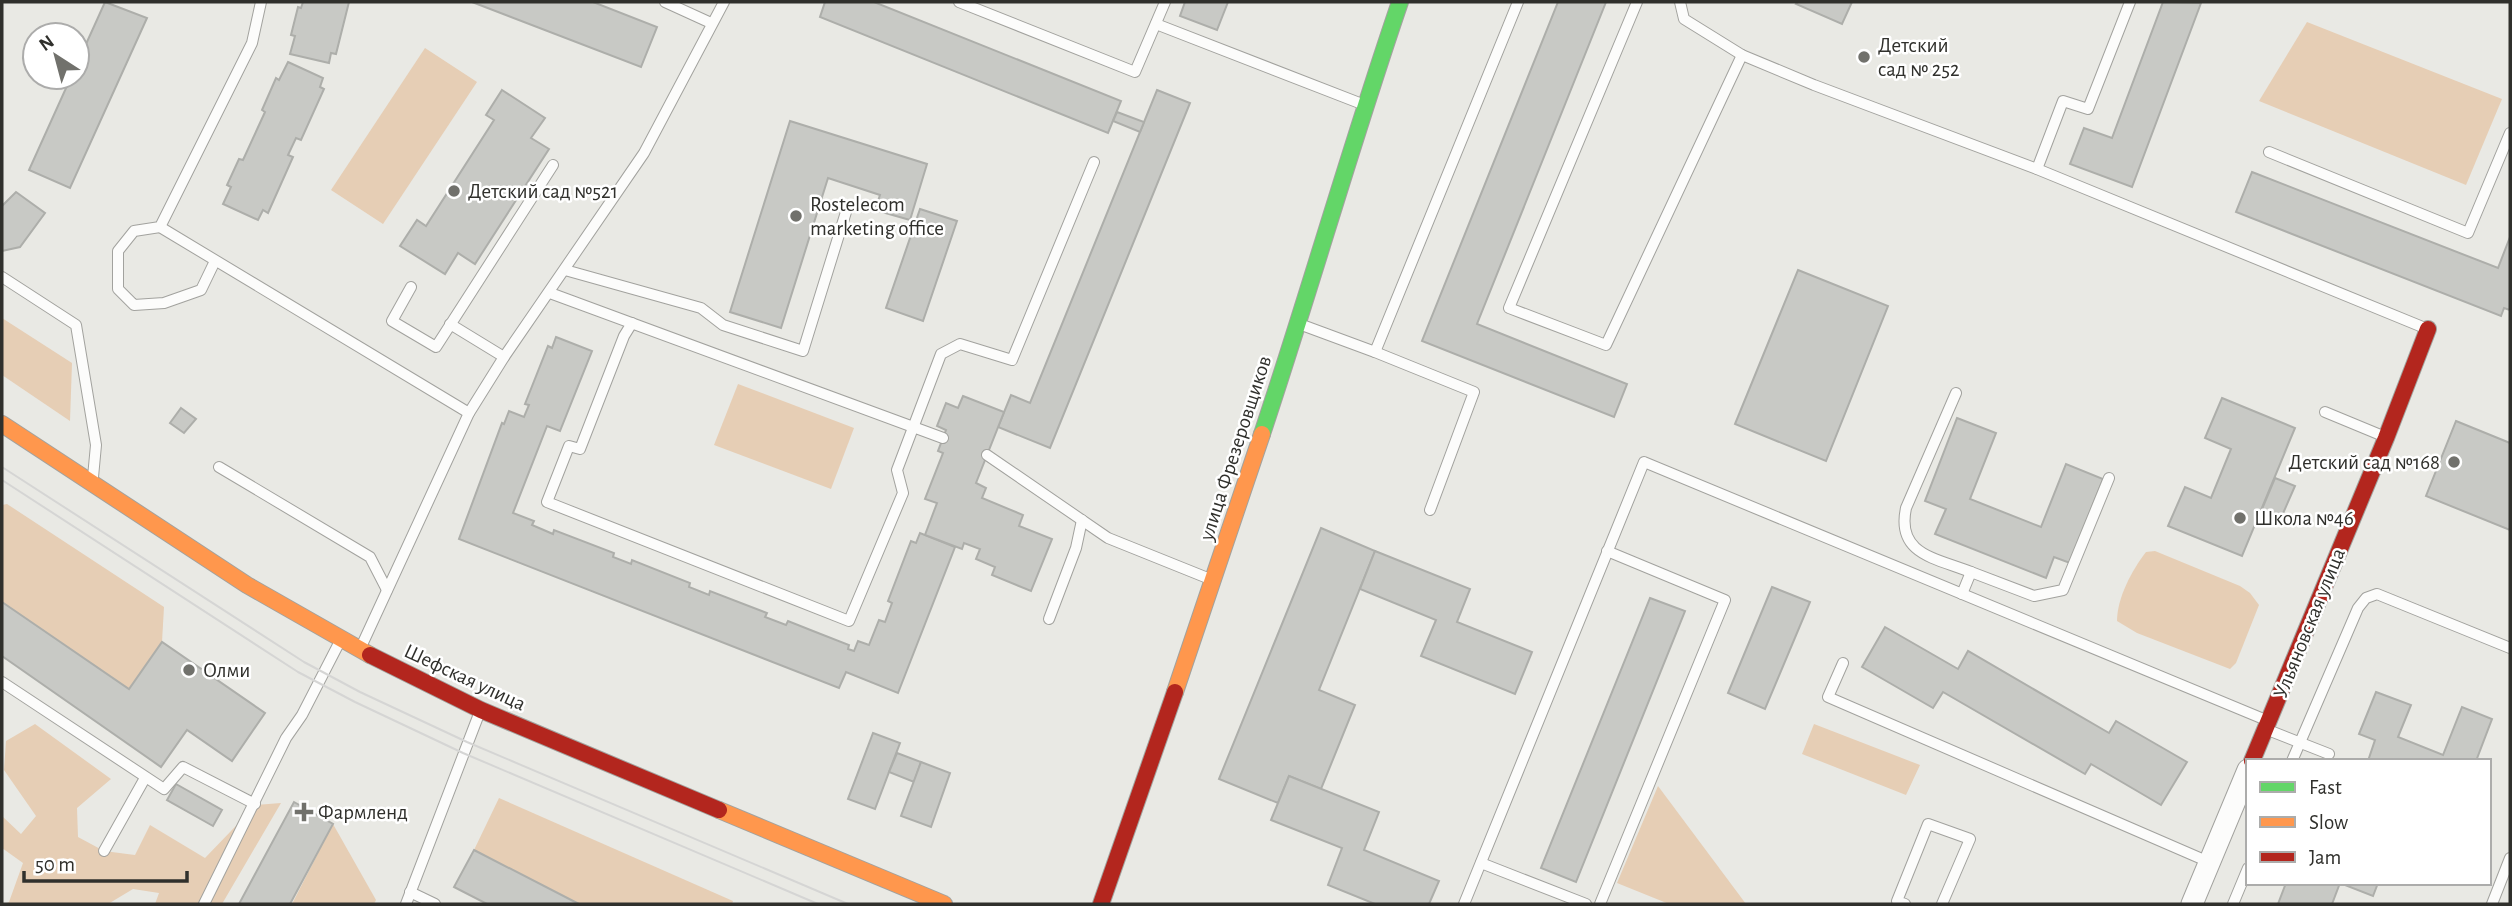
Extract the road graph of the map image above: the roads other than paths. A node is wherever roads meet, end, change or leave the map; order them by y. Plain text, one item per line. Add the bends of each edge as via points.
1 (261, 2) edge
2 (665, 2) edge
3 (724, 2) edge
4 (959, 2) edge
5 (1165, 2) edge
6 (1400, 2) edge
7 (1518, 2) edge
8 (1637, 2) edge
9 (1680, 2) edge
10 (2130, 2) edge
11 (711, 23) junction
12 (1156, 24) junction
13 (1742, 55) junction
14 (1365, 105) junction
15 (2510, 132) edge
16 (2269, 152) dead end
17 (1094, 162) dead end
18 (553, 165) dead end
19 (2038, 169) junction
20 (846, 212) dead end
21 (160, 227) junction
22 (215, 261) junction
23 (565, 270) junction
24 (2, 277) edge
25 (411, 287) dead end
26 (550, 293) junction
27 (632, 323) junction
28 (450, 324) junction
29 (1299, 324) junction
30 (2428, 329) joint
31 (1375, 352) junction
32 (504, 357) junction
33 (1956, 393) dead end
34 (2325, 412) dead end
35 (469, 413) junction
36 (2, 424) edge
37 (913, 427) junction
38 (943, 438) dead end
39 (2386, 438) junction
40 (987, 455) dead end
41 (219, 467) dead end
42 (2109, 478) dead end
43 (92, 484) junction
44 (1430, 510) dead end
45 (1082, 520) junction
46 (1607, 551) junction
47 (1971, 572) junction
48 (1213, 580) junction
49 (387, 590) junction
50 (1962, 594) junction
51 (1049, 618) dead end
52 (341, 639) junction
53 (2510, 648) edge
54 (359, 650) junction
55 (1843, 663) dead end
56 (2, 682) edge
57 (481, 710) junction
58 (2267, 725) junction
59 (2299, 743) junction
60 (2329, 754) dead end
61 (2253, 759) edge
62 (2293, 759) edge
63 (2246, 775) edge
64 (145, 778) junction
65 (255, 804) junction
66 (104, 851) dead end
67 (2510, 858) edge
68 (2210, 862) junction
69 (1481, 863) junction
70 (2246, 873) edge
71 (410, 892) junction
72 (204, 904) edge
73 (406, 904) edge
74 (435, 904) edge
75 (944, 904) edge
76 (1101, 904) edge
77 (1464, 904) edge
78 (1586, 904) edge
79 (1600, 904) edge
80 (1905, 904) edge
81 (1941, 904) edge
82 (2192, 904) edge
83 (2233, 904) edge
84 (2493, 904) edge

1 - 21 lane via 252,43
2 - 11 lane
3 - 11 lane
4 - 12 lane via 1135,72
5 - 12 lane
6 - 14 main road, улица Фрезеровщиков
7 - 31 lane
8 - 13 lane via 1509,308 1606,345
9 - 13 lane via 1684,19
10 - 19 lane via 2088,109 2063,101
11 - 23 lane via 644,153
12 - 14 lane
13 - 19 lane
14 - 29 main road, улица Фрезеровщиков
15 - 16 lane via 2468,233
17 - 37 lane via 1012,360 960,344 941,354
18 - 28 lane
19 - 30 lane
20 - 23 lane via 803,351 723,325 701,308
21 - 22 lane
21 - 22 lane via 134,231 118,251 118,289 134,305 164,303 201,290
22 - 35 lane
23 - 26 lane
24 - 43 lane via 76,325 96,445
25 - 28 lane via 392,321 436,347
26 - 27 lane
26 - 32 lane
27 - 37 lane
27 - 37 lane via 580,449 569,446 547,502 849,621 903,493 897,470
28 - 32 lane
29 - 31 lane
29 - 48 main road, улица Фрезеровщиков
30 - 39 main road, Ульяновская улица
31 - 44 lane via 1474,392
32 - 35 lane
33 - 47 lane via 1903,523 1906,539 1918,551
34 - 39 lane
35 - 49 lane
36 - 43 main road, Шефская улица
37 - 38 lane
39 - 58 main road, Ульяновская улица
40 - 45 lane
41 - 49 lane via 370,557
42 - 47 lane via 2063,590 2034,596
43 - 52 main road, Шефская улица via 247,585
45 - 48 lane via 1108,538
45 - 51 lane
46 - 50 lane via 1644,462
46 - 69 lane
46 - 79 lane via 1725,600
47 - 50 lane
48 - 76 main road, улица Фрезеровщиков
49 - 54 lane
50 - 58 lane
52 - 54 main road, Шефская улица
52 - 65 lane
53 - 59 lane via 2377,594 2366,598
54 - 57 main road, Шефская улица
55 - 68 lane via 1828,697
56 - 64 lane
57 - 71 lane
57 - 75 main road, Шефская улица
58 - 59 lane
58 - 61 main road, Ульяновская улица
59 - 60 lane
59 - 62 lane
63 - 68 street
64 - 65 lane via 163,789 183,767
64 - 66 lane
65 - 72 lane
67 - 84 lane
68 - 82 street
69 - 77 lane
69 - 78 lane
70 - 83 lane
71 - 73 lane
71 - 74 lane
80 - 81 lane via 1897,901 1928,824 1970,839

